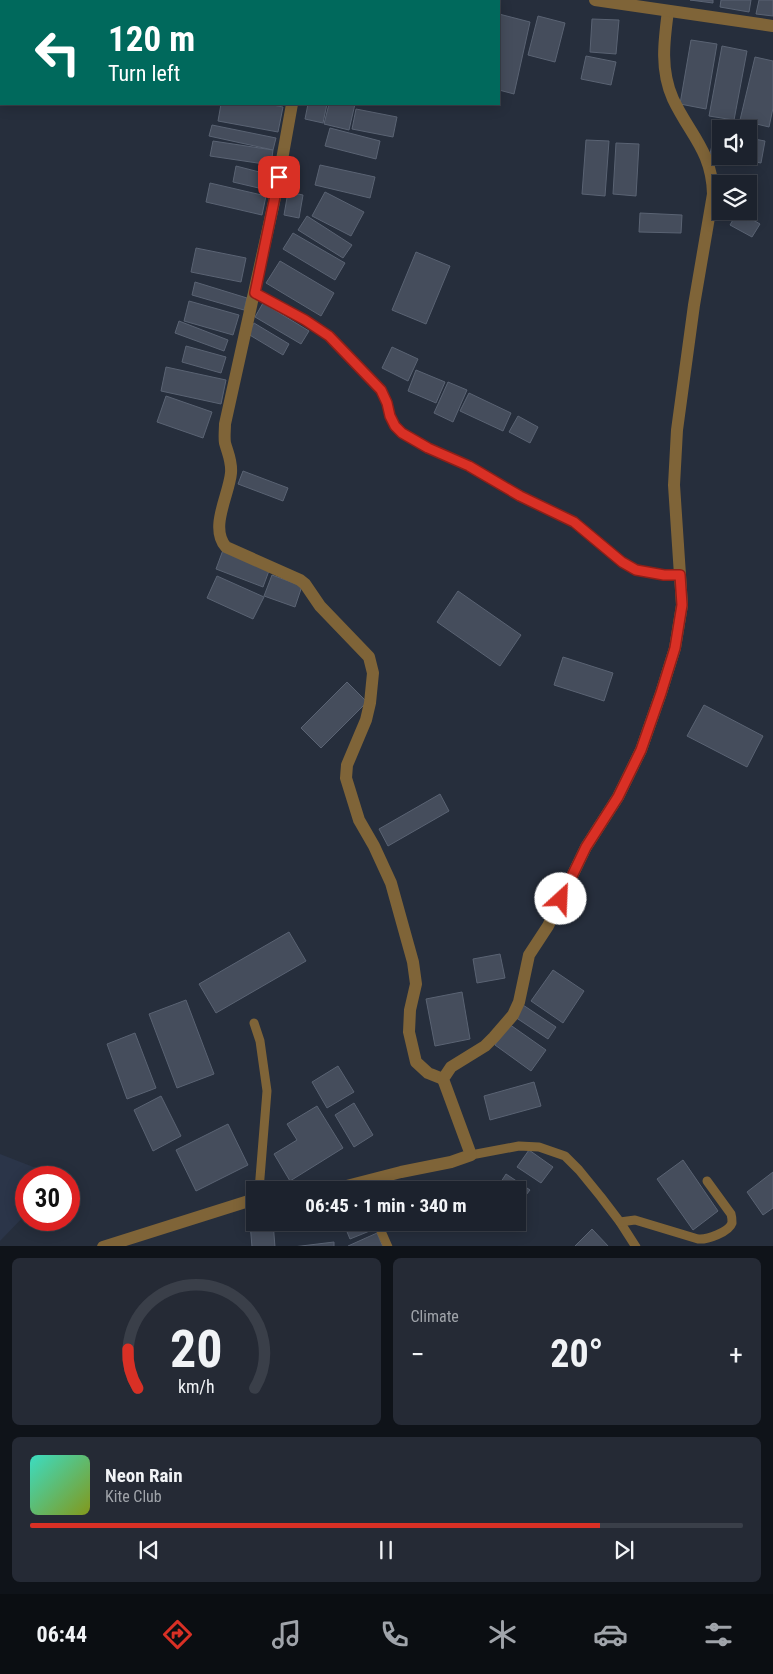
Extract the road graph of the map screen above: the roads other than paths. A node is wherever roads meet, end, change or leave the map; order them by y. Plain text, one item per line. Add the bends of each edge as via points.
1 (595, 0) edge
2 (668, 11) junction
3 (773, 26) edge
4 (292, 105) edge
5 (255, 293) junction
6 (680, 575) junction
7 (254, 1023) dead end
8 (443, 1079) junction
9 (472, 1155) junction
10 (260, 1181) edge
11 (376, 1181) edge
12 (707, 1181) dead end
13 (246, 1202) edge
14 (620, 1222) junction
15 (382, 1231) edge
16 (103, 1246) edge
17 (388, 1246) edge
18 (636, 1246) edge

1 - 2 street
2 - 3 street
2 - 6 street via 663,57 668,82 673,98 702,146 713,194 677,430 674,485
4 - 5 street
5 - 6 lane via 329,336 381,390 390,416 402,433 574,522 636,570
5 - 8 street via 225,424 231,475 220,537 226,547 305,584 320,606 369,657 373,674 370,703 347,765 346,778 359,820 391,883 413,962 416,984 409,1032 416,1062 428,1073
6 - 8 street via 682,605 675,648 641,750 618,797 586,847 548,926 529,955 519,1002 513,1014 494,1038 451,1067
7 - 10 lane via 260,1041 267,1091
8 - 9 street
9 - 11 street
9 - 14 lane via 519,1146 539,1147 565,1156
12 - 14 lane via 732,1220 728,1228 708,1239 698,1239 635,1220
13 - 16 street
14 - 18 lane
15 - 17 lane

